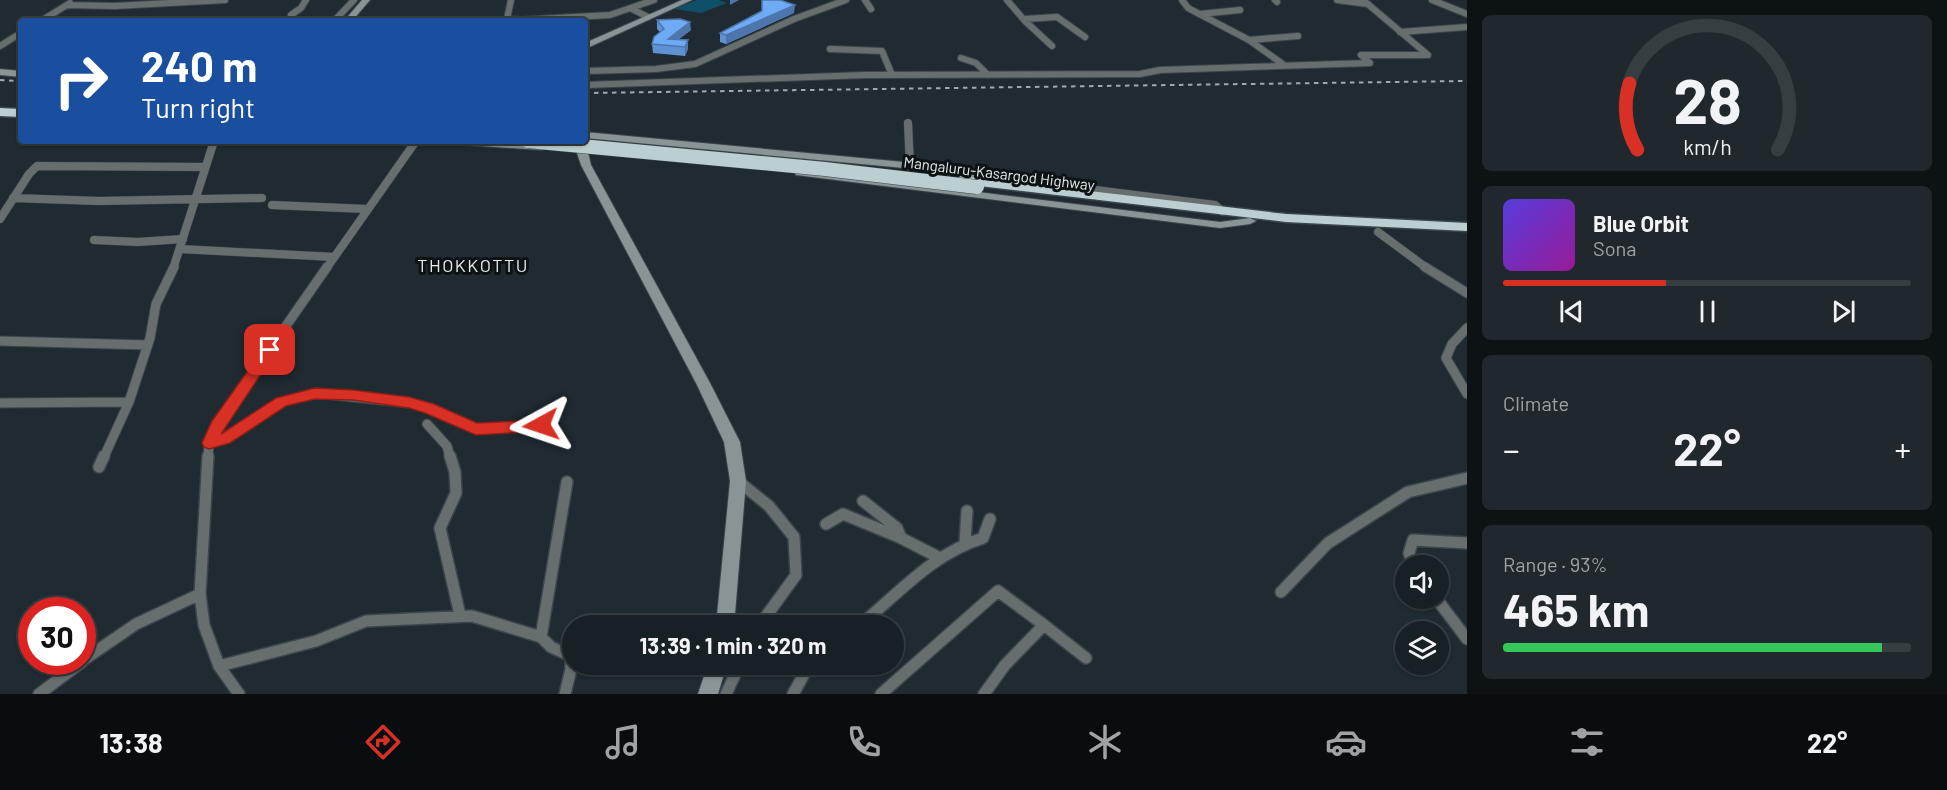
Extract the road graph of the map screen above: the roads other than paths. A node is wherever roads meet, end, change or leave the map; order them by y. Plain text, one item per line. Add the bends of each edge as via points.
1 (75, 0) edge
2 (225, 0) edge
3 (306, 0) edge
4 (354, 0) edge
5 (366, 0) edge
6 (511, 0) edge
7 (654, 0) edge
8 (688, 0) edge
9 (846, 0) edge
10 (865, 0) edge
11 (1007, 0) edge
12 (1182, 0) edge
13 (1336, 0) edge
14 (1432, 0) edge
15 (187, 1) edge
16 (1366, 2) edge
17 (67, 5) junction
18 (632, 9) junction
19 (871, 9) dead end
20 (1240, 10) dead end
21 (1200, 14) junction
22 (1467, 14) edge
23 (291, 15) dead end
24 (648, 17) junction
25 (46, 18) edge
26 (337, 18) edge
27 (351, 18) edge
28 (507, 18) edge
29 (555, 18) edge
30 (1025, 19) junction
31 (1467, 27) edge
32 (1400, 32) junction
33 (18, 35) edge
34 (1298, 36) dead end
35 (1085, 37) dead end
36 (1249, 40) junction
37 (588, 45) edge
38 (0, 46) edge
39 (1052, 46) dead end
40 (830, 49) dead end
41 (961, 58) dead end
42 (1284, 65) junction
43 (588, 71) edge
44 (0, 72) edge
45 (18, 74) edge
46 (892, 75) junction
47 (988, 75) junction
48 (588, 85) edge
49 (0, 112) edge
50 (18, 113) edge
51 (0, 120) edge
52 (18, 120) edge
53 (908, 123) dead end
54 (588, 135) edge
55 (213, 144) edge
56 (414, 144) edge
57 (560, 144) edge
58 (582, 144) edge
59 (910, 166) junction
60 (205, 167) junction
61 (977, 184) junction
62 (1022, 187) junction
63 (13, 198) junction
64 (196, 198) junction
65 (262, 198) dead end
66 (272, 205) dead end
67 (367, 208) junction
68 (0, 219) edge
69 (1250, 221) junction
70 (1467, 227) edge
71 (1378, 232) junction
72 (1467, 236) edge
73 (183, 239) junction
74 (94, 240) dead end
75 (180, 249) junction
76 (334, 256) junction
77 (1467, 294) edge
78 (1467, 328) edge
79 (0, 341) edge
80 (148, 345) junction
81 (1467, 394) edge
82 (129, 402) junction
83 (0, 404) edge
84 (427, 424) dead end
85 (541, 425) dead end
86 (209, 443) junction
87 (99, 467) dead end
88 (738, 481) junction
89 (1466, 481) edge
90 (567, 482) dead end
91 (863, 501) dead end
92 (967, 511) dead end
93 (990, 519) dead end
94 (826, 524) dead end
95 (901, 538) junction
96 (965, 542) junction
97 (1467, 543) edge
98 (1409, 555) edge
99 (940, 558) junction
100 (1281, 591) dead end
101 (200, 594) junction
102 (1444, 609) edge
103 (460, 615) junction
104 (726, 615) edge
105 (767, 615) edge
106 (871, 615) edge
107 (1044, 625) junction
108 (541, 637) junction
109 (1467, 639) edge
110 (96, 651) edge
111 (1086, 658) dead end
112 (219, 666) junction
113 (64, 675) edge
114 (714, 675) edge
115 (735, 675) edge
116 (804, 675) edge
117 (39, 694) edge
118 (239, 694) edge
119 (565, 694) edge
120 (708, 694) edge
121 (726, 694) edge
122 (793, 694) edge
123 (881, 694) edge
124 (984, 694) edge

1 - 17 street
2 - 15 street
3 - 23 street
4 - 26 street
5 - 27 street
6 - 28 street
7 - 18 street
8 - 24 street
9 - 43 street via 695,63 656,69
10 - 19 street
11 - 30 street
12 - 21 street
13 - 16 street
14 - 22 street
15 - 17 street
16 - 32 street
17 - 25 street
18 - 24 street
18 - 29 street via 600,16
20 - 21 street
21 - 36 street
24 - 37 street
30 - 35 street via 1057,17
30 - 39 street
31 - 32 street
32 - 42 street via 1428,55 1361,55 1370,63
33 - 38 street
34 - 36 street
36 - 42 street
40 - 46 street via 882,51
41 - 47 street via 976,63
42 - 47 street via 1140,74
44 - 45 street
46 - 47 street
46 - 48 street
49 - 50 highway
51 - 52 highway
53 - 59 street
54 - 59 street
55 - 60 street
56 - 67 street
57 - 61 highway, Mangaluru-Kasargod Highway, bridge
58 - 61 highway, Mangaluru-Kasargod Highway via 822,163
58 - 69 street via 1220,225
58 - 88 street via 586,165 727,431
59 - 62 street
60 - 63 street via 37,166
60 - 64 street
61 - 62 highway, Mangaluru-Kasargod Highway
61 - 69 highway, Mangaluru-Kasargod Highway
62 - 70 highway, Mangaluru-Kasargod Highway via 1338,222
63 - 64 street
63 - 68 street
64 - 65 street
64 - 73 street
66 - 67 street
67 - 76 street
69 - 71 highway, Mangaluru-Kasargod Highway
71 - 72 highway, Mangaluru-Kasargod Highway
71 - 77 street
73 - 74 street
73 - 75 street
75 - 76 street
75 - 80 street via 156,304
76 - 86 street via 217,425
78 - 81 street via 1452,344 1446,358
79 - 80 street
80 - 82 street
82 - 83 street
82 - 87 street
84 - 103 street via 447,446 455,472 456,493 440,528
85 - 86 street via 476,429 409,403 315,393 281,402 224,439
86 - 101 street
88 - 104 street
88 - 105 street via 769,506 794,537 796,575
89 - 100 street via 1408,492 1328,543
90 - 108 street
91 - 95 street via 897,528
92 - 96 street
93 - 96 street via 983,538
94 - 95 street via 843,514
95 - 99 street
96 - 99 street
97 - 98 street via 1413,540
99 - 106 street
101 - 110 street via 136,624
101 - 112 street via 204,625
102 - 109 street
103 - 108 street
103 - 112 street via 366,621 316,641
107 - 111 street
107 - 123 street via 998,591
107 - 124 street via 1005,665
108 - 119 street via 551,647 571,656
112 - 118 street
113 - 117 street
114 - 120 street
115 - 121 street
116 - 122 street

